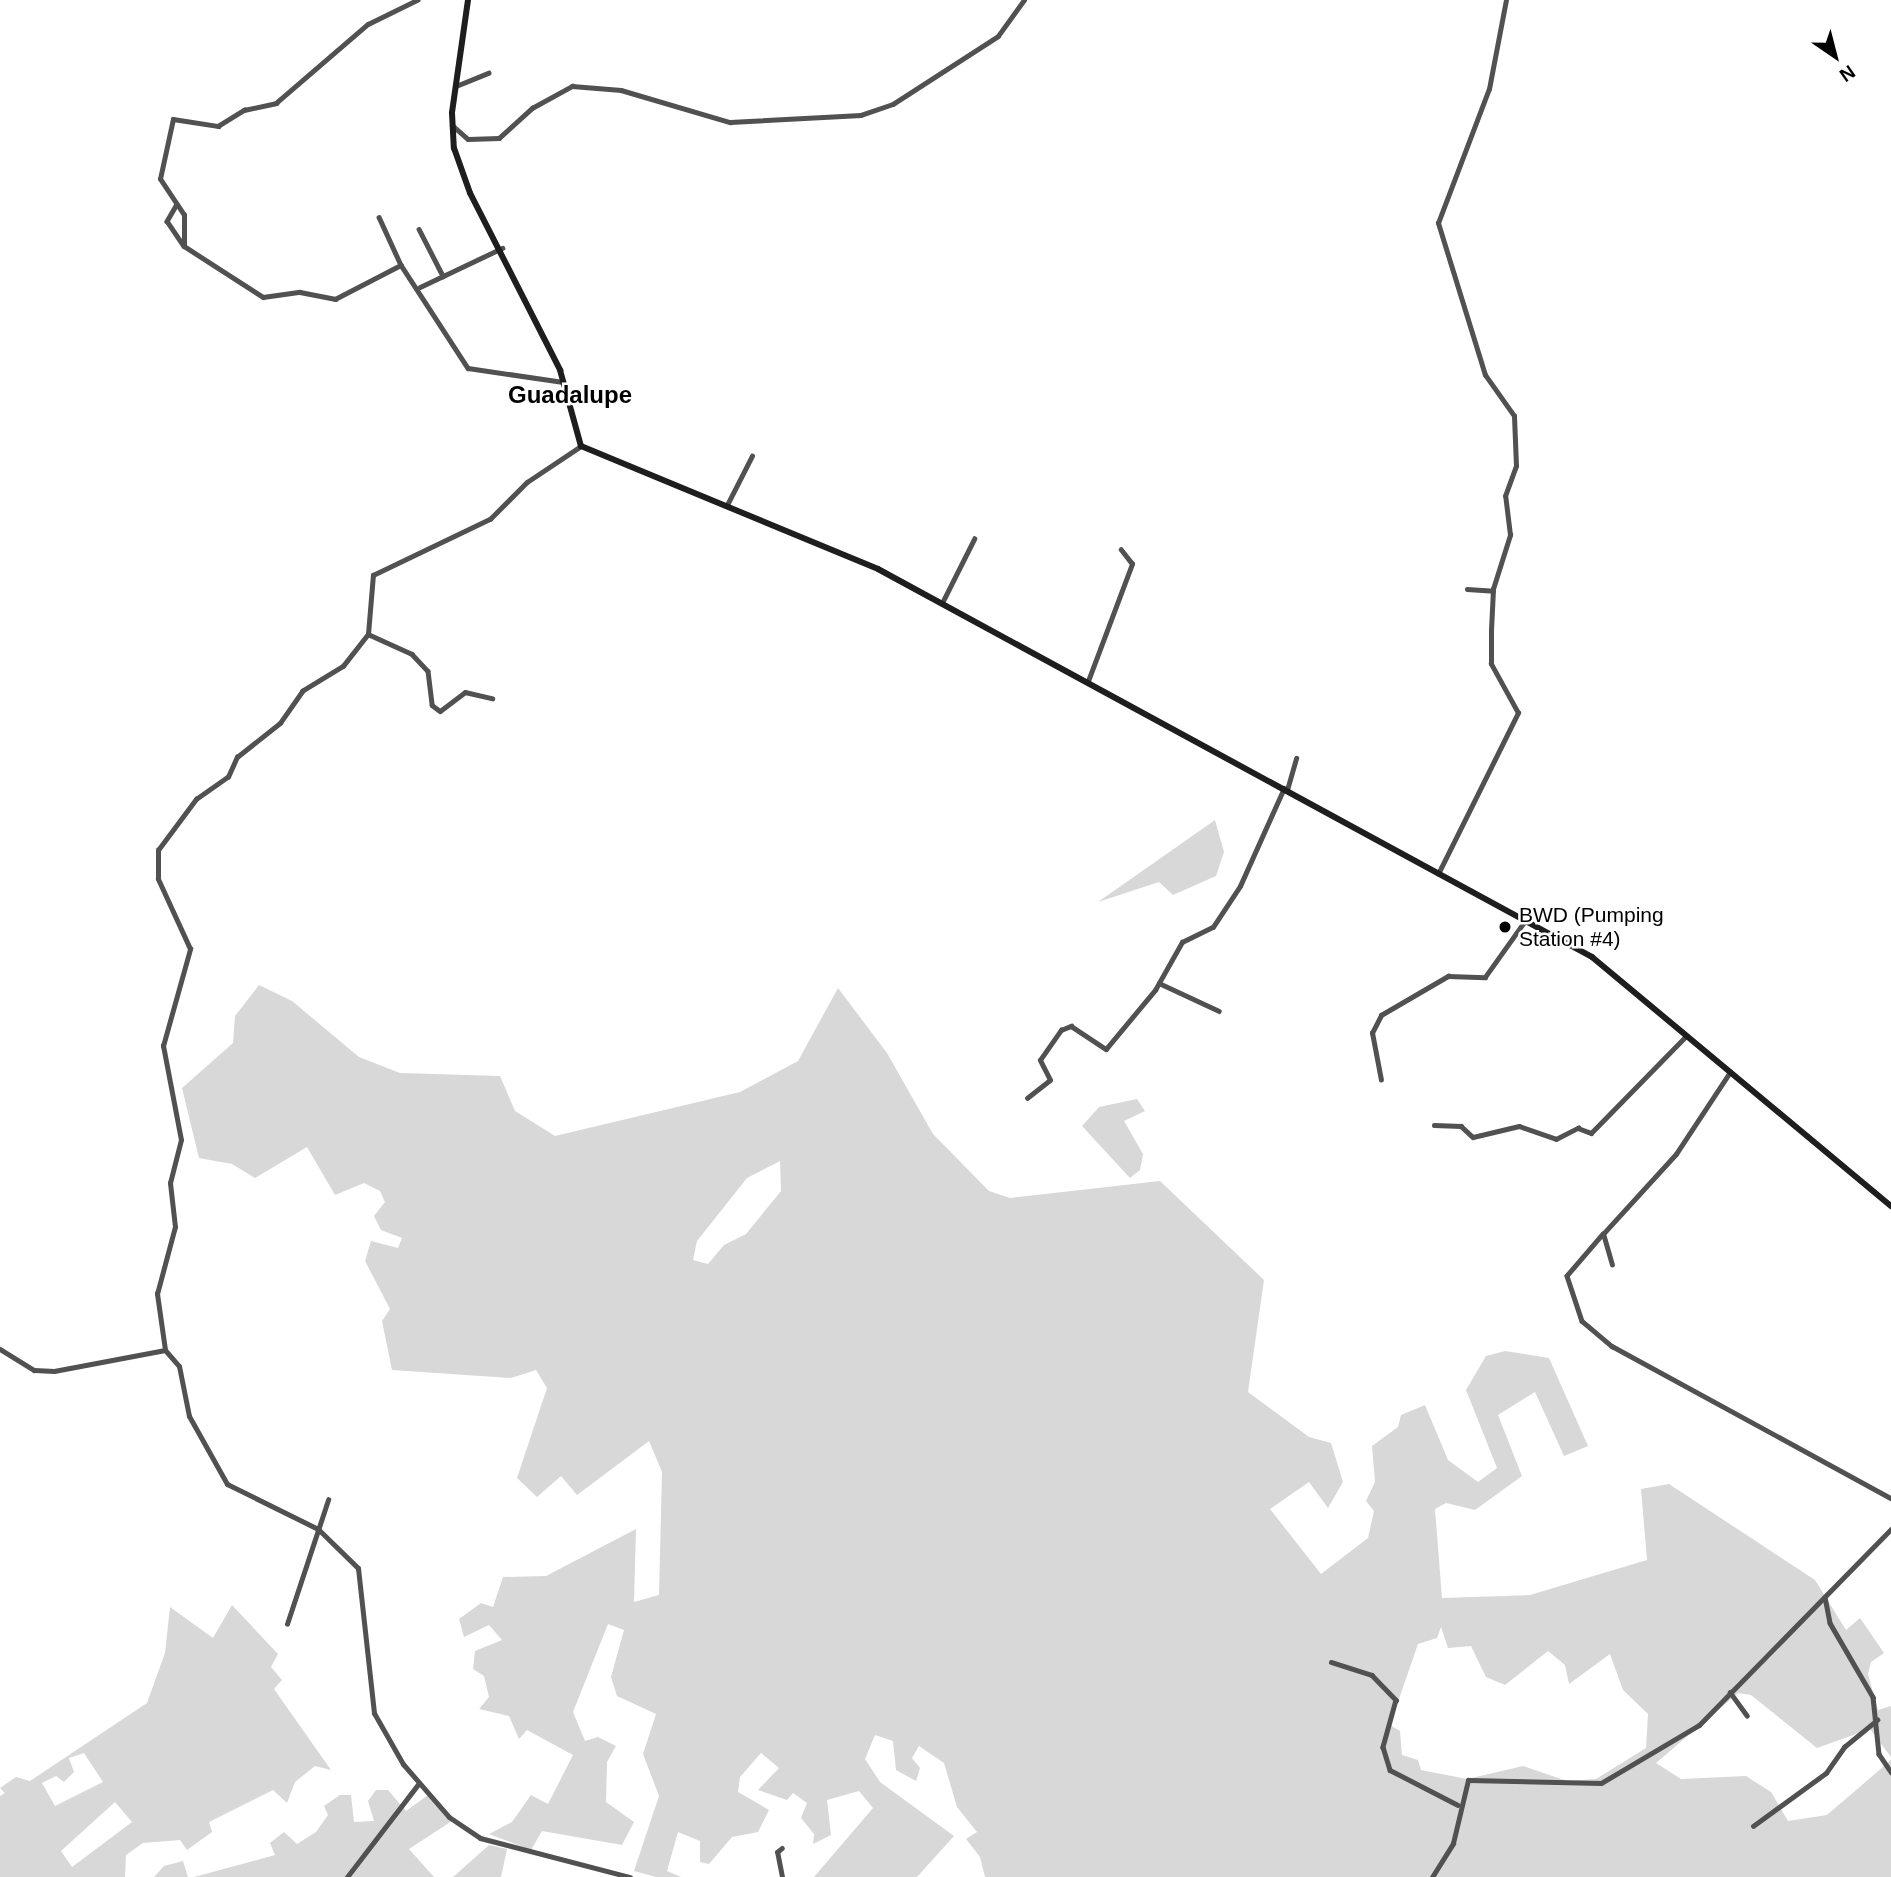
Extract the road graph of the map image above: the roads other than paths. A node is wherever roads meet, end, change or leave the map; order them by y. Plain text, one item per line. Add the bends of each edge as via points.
1 (417, 0) edge
2 (468, 0) edge
3 (1024, 0) edge
4 (1506, 0) edge
5 (489, 73) dead end
6 (456, 86) junction
7 (452, 125) junction
8 (177, 204) junction
9 (379, 217) dead end
10 (419, 229) dead end
11 (184, 246) junction
12 (502, 248) junction
13 (401, 265) junction
14 (443, 276) junction
15 (419, 287) junction
16 (564, 383) junction
17 (581, 446) junction
18 (752, 456) dead end
19 (727, 505) junction
20 (974, 539) dead end
21 (1121, 550) dead end
22 (1467, 589) dead end
23 (1493, 590) junction
24 (943, 603) junction
25 (368, 634) junction
26 (1088, 681) junction
27 (492, 698) dead end
28 (1296, 758) dead end
29 (1286, 789) junction
30 (1438, 874) junction
31 (1525, 921) junction
32 (1159, 983) junction
33 (1219, 1011) dead end
34 (1686, 1036) junction
35 (1731, 1071) junction
36 (1381, 1080) dead end
37 (1027, 1098) dead end
38 (1434, 1125) dead end
39 (1891, 1206) edge
40 (1603, 1234) junction
41 (1612, 1265) dead end
42 (0, 1349) edge
43 (165, 1350) junction
44 (1891, 1498) edge
45 (328, 1500) dead end
46 (317, 1529) junction
47 (1891, 1529) edge
48 (1825, 1597) junction
49 (287, 1624) dead end
50 (1331, 1662) dead end
51 (1730, 1692) junction
52 (1747, 1715) dead end
53 (1877, 1720) junction
54 (1891, 1772) edge
55 (419, 1783) junction
56 (1458, 1805) junction
57 (1753, 1826) dead end
58 (782, 1848) dead end
59 (347, 1877) edge
60 (631, 1877) edge
61 (782, 1877) edge
62 (1432, 1877) edge

1 - 8 street via 368,24 276,103 244,110 218,126 173,120 160,179
2 - 6 main road
3 - 7 street via 998,36 893,104 861,116 730,122 621,90 572,86 532,108 499,138 468,139
4 - 23 street via 1489,89 1438,223 1481,363 1514,416 1517,466 1505,496 1510,535
5 - 6 street
6 - 7 main road
7 - 12 main road via 466,183
8 - 11 street
8 - 11 street via 167,221
9 - 13 street
10 - 14 street
11 - 13 street via 263,297 300,292 335,299
12 - 14 street
12 - 16 main road
13 - 15 street
14 - 15 street
15 - 16 street via 468,368
16 - 17 main road
17 - 19 main road
17 - 25 street via 527,482 490,519 377,571 369,585 374,612
18 - 19 street
19 - 24 main road
20 - 24 street
21 - 26 street via 1132,564
22 - 23 street
23 - 30 street via 1491,664 1518,713
24 - 26 main road
25 - 27 street via 412,654 428,671 432,705 440,711 465,692
25 - 43 street via 343,666 308,686 280,723 237,757 228,777 196,799 158,850 158,879 190,949 178,1012 164,1034 181,1140 170,1183 175,1227 157,1294
26 - 29 main road
28 - 29 street
29 - 30 main road
29 - 32 street via 1240,887 1213,926 1182,942
30 - 31 main road
31 - 34 main road via 1592,957
31 - 36 street via 1485,978 1448,976 1381,1015 1372,1034
32 - 33 street
32 - 37 street via 1106,1049 1071,1026 1061,1030 1040,1060 1050,1080
34 - 35 main road
34 - 38 street via 1591,1133 1578,1128 1556,1139 1519,1126 1473,1137 1461,1126
35 - 39 main road
35 - 40 street via 1676,1154
40 - 41 street
40 - 44 street via 1567,1276 1583,1321 1612,1346
42 - 43 street via 34,1370 54,1371
43 - 46 street via 181,1373 189,1416 227,1484
45 - 46 street
46 - 49 street
46 - 55 street via 358,1568 379,1731
47 - 48 street
48 - 51 street
48 - 53 street via 1830,1623 1866,1681
50 - 56 street via 1372,1675 1395,1700 1383,1747 1390,1770
51 - 52 street
51 - 56 street via 1699,1725 1601,1783 1474,1776
53 - 54 street via 1880,1754
53 - 57 street via 1844,1747 1826,1773
55 - 59 street
55 - 60 street via 449,1817 480,1838
56 - 62 street via 1453,1843
58 - 61 street via 777,1852

